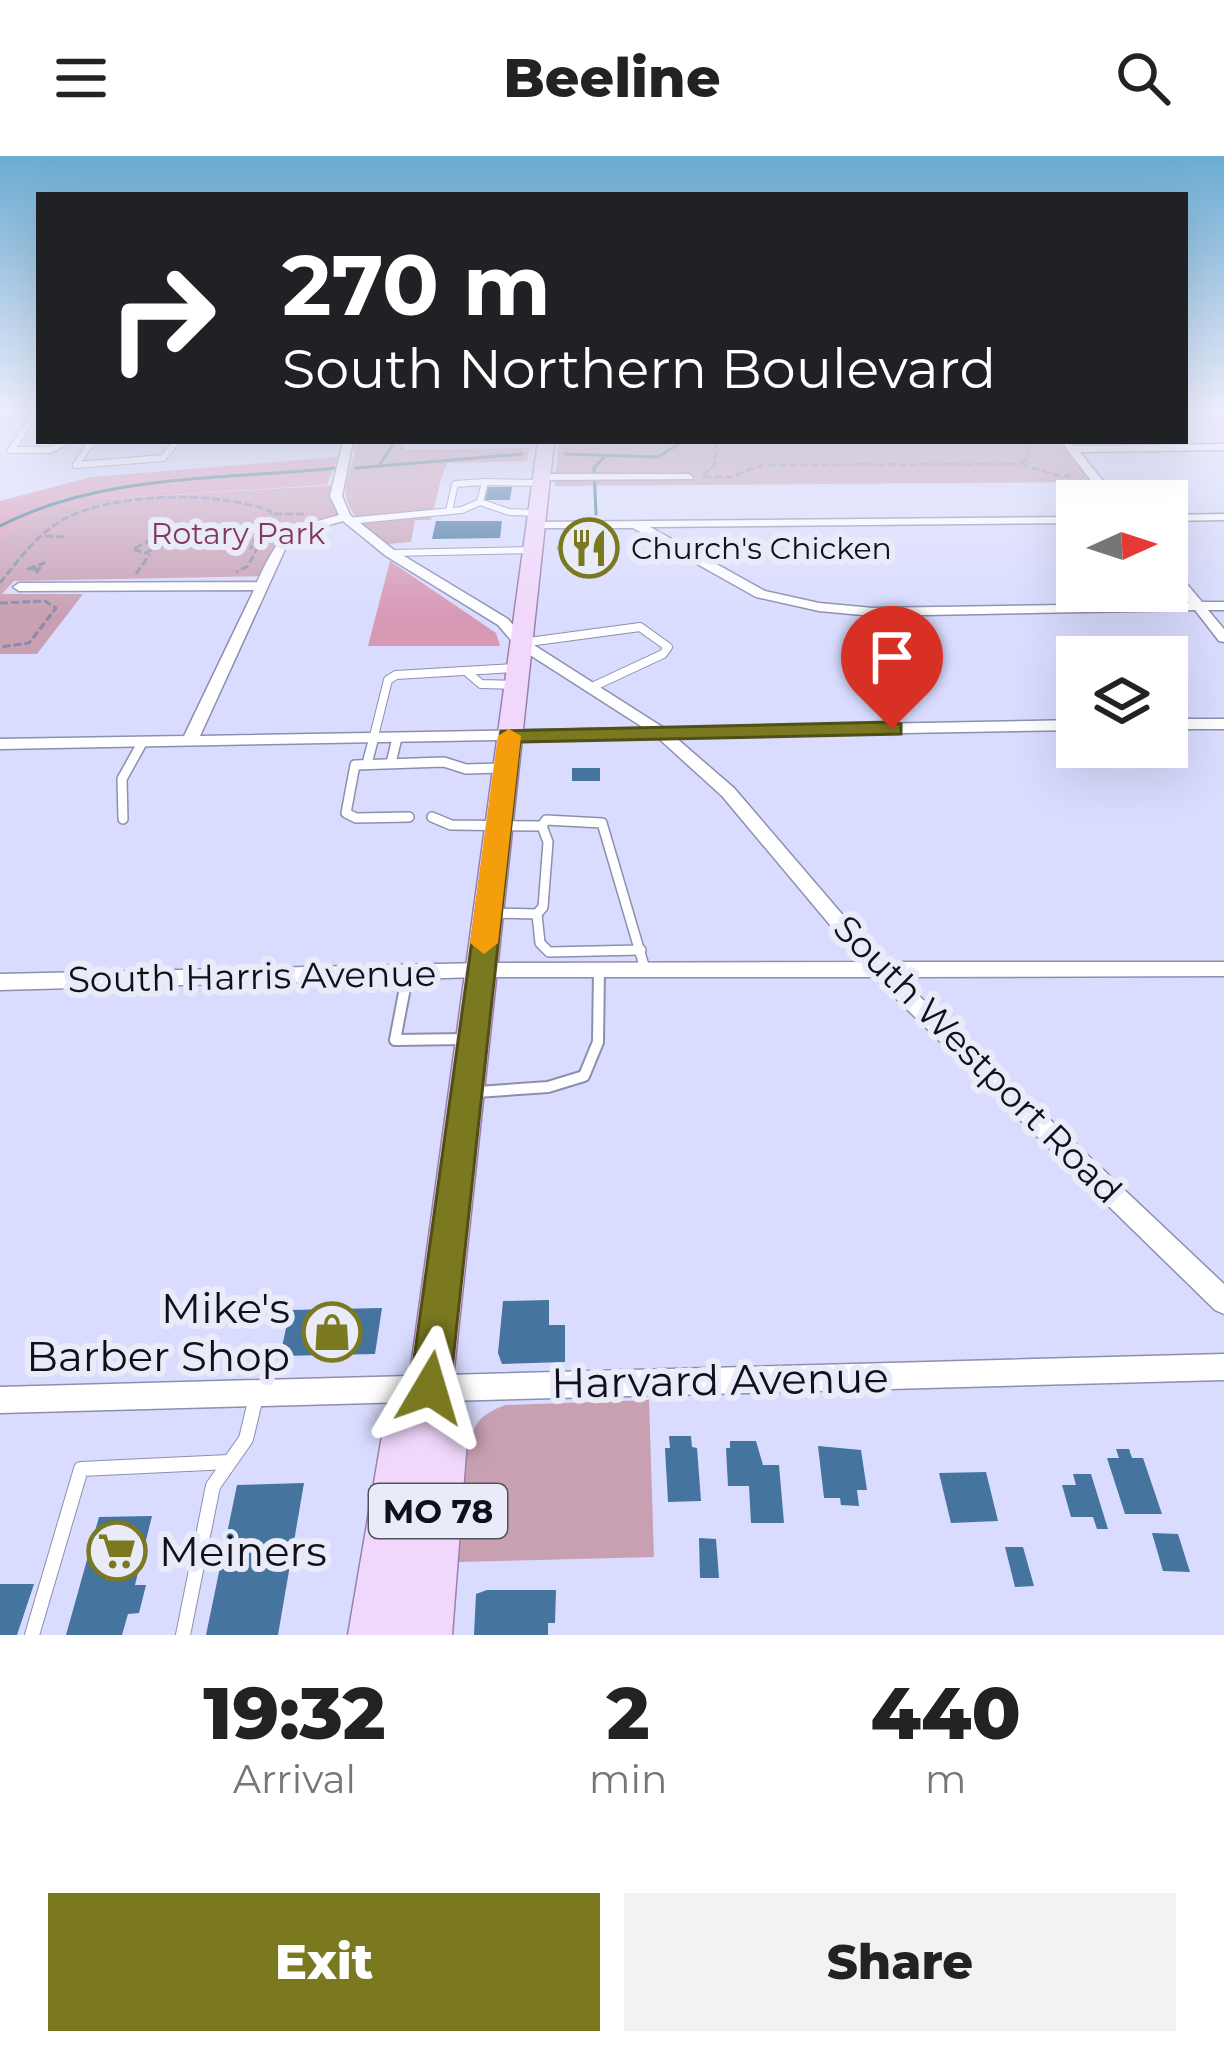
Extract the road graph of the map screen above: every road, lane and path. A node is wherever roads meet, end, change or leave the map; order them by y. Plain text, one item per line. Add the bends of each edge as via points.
1 (340, 479) edge
2 (545, 479) edge
3 (591, 479) edge
4 (485, 482) junction
5 (480, 502) junction
6 (449, 511) junction
7 (272, 514) junction
8 (1224, 517) edge
9 (1188, 518) edge
10 (344, 519) junction
11 (1056, 520) edge
12 (545, 522) junction
13 (638, 525) junction
14 (586, 535) dead end
15 (43, 536) junction
16 (66, 537) dead end
17 (203, 544) junction
18 (161, 546) junction
19 (250, 548) junction
20 (257, 548) junction
21 (149, 552) junction
22 (390, 553) junction
23 (606, 553) dead end
24 (39, 569) dead end
25 (232, 572) dead end
26 (55, 574) dead end
27 (155, 574) dead end
28 (7, 575) junction
29 (34, 575) junction
30 (0, 583) edge
31 (261, 586) junction
32 (19, 587) dead end
33 (1188, 594) edge
34 (0, 603) edge
35 (1224, 606) edge
36 (1198, 607) junction
37 (1224, 638) edge
38 (0, 647) edge
39 (518, 665) junction
40 (467, 672) junction
41 (590, 688) junction
42 (1188, 724) edge
43 (1224, 724) edge
44 (1056, 725) edge
45 (662, 733) junction
46 (509, 736) junction
47 (373, 738) junction
48 (397, 738) junction
49 (189, 742) junction
50 (142, 743) junction
51 (0, 744) edge
52 (391, 763) junction
53 (367, 764) junction
54 (506, 768) junction
55 (409, 817) dead end
56 (432, 817) dead end
57 (123, 819) dead end
58 (498, 826) junction
59 (542, 826) junction
60 (488, 912) junction
61 (537, 914) junction
62 (643, 960) junction
63 (568, 961) junction
64 (877, 968) junction
65 (1224, 969) edge
66 (481, 970) junction
67 (599, 970) junction
68 (408, 972) junction
69 (0, 982) edge
70 (472, 1039) junction
71 (466, 1092) junction
72 (1224, 1301) edge
73 (1224, 1367) edge
74 (430, 1388) junction
75 (257, 1393) junction
76 (0, 1400) edge
77 (229, 1462) junction
78 (32, 1635) edge
79 (183, 1635) edge
80 (374, 1635) edge
81 (426, 1635) edge

1 - 10 street
2 - 12 main road, MO 78
3 - 12 street
4 - 5 lane
4 - 6 lane via 455,484
4 - 12 lane
5 - 6 lane
5 - 12 lane
6 - 10 lane
7 - 10 path
7 - 15 path via 250,502 125,502 68,517
7 - 20 path
8 - 9 street
10 - 22 street, South Westport Road
10 - 31 street via 296,531
11 - 13 street
12 - 13 street
12 - 14 lane via 569,537
12 - 22 lane
12 - 23 lane via 568,552
12 - 39 main road, MO 78
13 - 36 street via 761,594 812,606
15 - 16 path
15 - 28 path
17 - 18 path
17 - 19 path
17 - 19 path via 210,534 260,530
18 - 21 path
18 - 21 path via 151,540 134,547
19 - 20 path
20 - 25 path via 248,566
21 - 27 path via 136,574
22 - 39 street, South Westport Road via 503,622
24 - 29 path
26 - 29 path
28 - 29 path
28 - 30 path
31 - 32 street
31 - 49 street
33 - 36 street
34 - 38 path via 56,608 29,643
35 - 36 street
36 - 37 street
39 - 40 lane
39 - 40 lane via 481,684
39 - 41 street, South Westport Road
39 - 41 lane via 640,627 668,647
39 - 46 main road, MO 78
40 - 47 lane via 388,680
41 - 45 street, South Westport Road
42 - 43 street
44 - 45 street
45 - 46 street
45 - 64 street, South Westport Road via 728,792
46 - 48 street
46 - 54 main road, MO 78
47 - 48 street
47 - 49 street
47 - 53 lane
48 - 52 lane
49 - 50 street
50 - 51 street
50 - 57 lane via 122,779
52 - 53 lane
52 - 54 lane
53 - 55 lane via 355,765 346,813
54 - 58 main road, MO 78
56 - 58 lane
58 - 59 lane
58 - 60 main road, MO 78
59 - 61 lane via 548,842
59 - 62 lane via 602,823
60 - 61 lane
60 - 66 main road, MO 78
61 - 63 lane via 542,949
62 - 63 lane
62 - 64 street, South Harris Avenue
62 - 67 street, South Harris Avenue
63 - 66 street, South Harris Avenue
63 - 67 street, South Harris Avenue
64 - 65 street, South Harris Avenue
64 - 72 street, South Westport Road
66 - 68 street, South Harris Avenue
66 - 70 main road, MO 78
67 - 71 lane via 593,1071 575,1084
68 - 69 street, South Harris Avenue
68 - 70 lane via 395,1040
70 - 71 main road, MO 78
71 - 74 main road, MO 78
73 - 74 street, Harvard Avenue
74 - 75 street, Harvard Avenue
74 - 80 main road, MO 78 via 406,1430
74 - 81 main road, MO 78 via 444,1440
75 - 76 street, Harvard Avenue
75 - 77 lane via 246,1439
77 - 78 lane via 81,1469
77 - 79 lane via 213,1486

